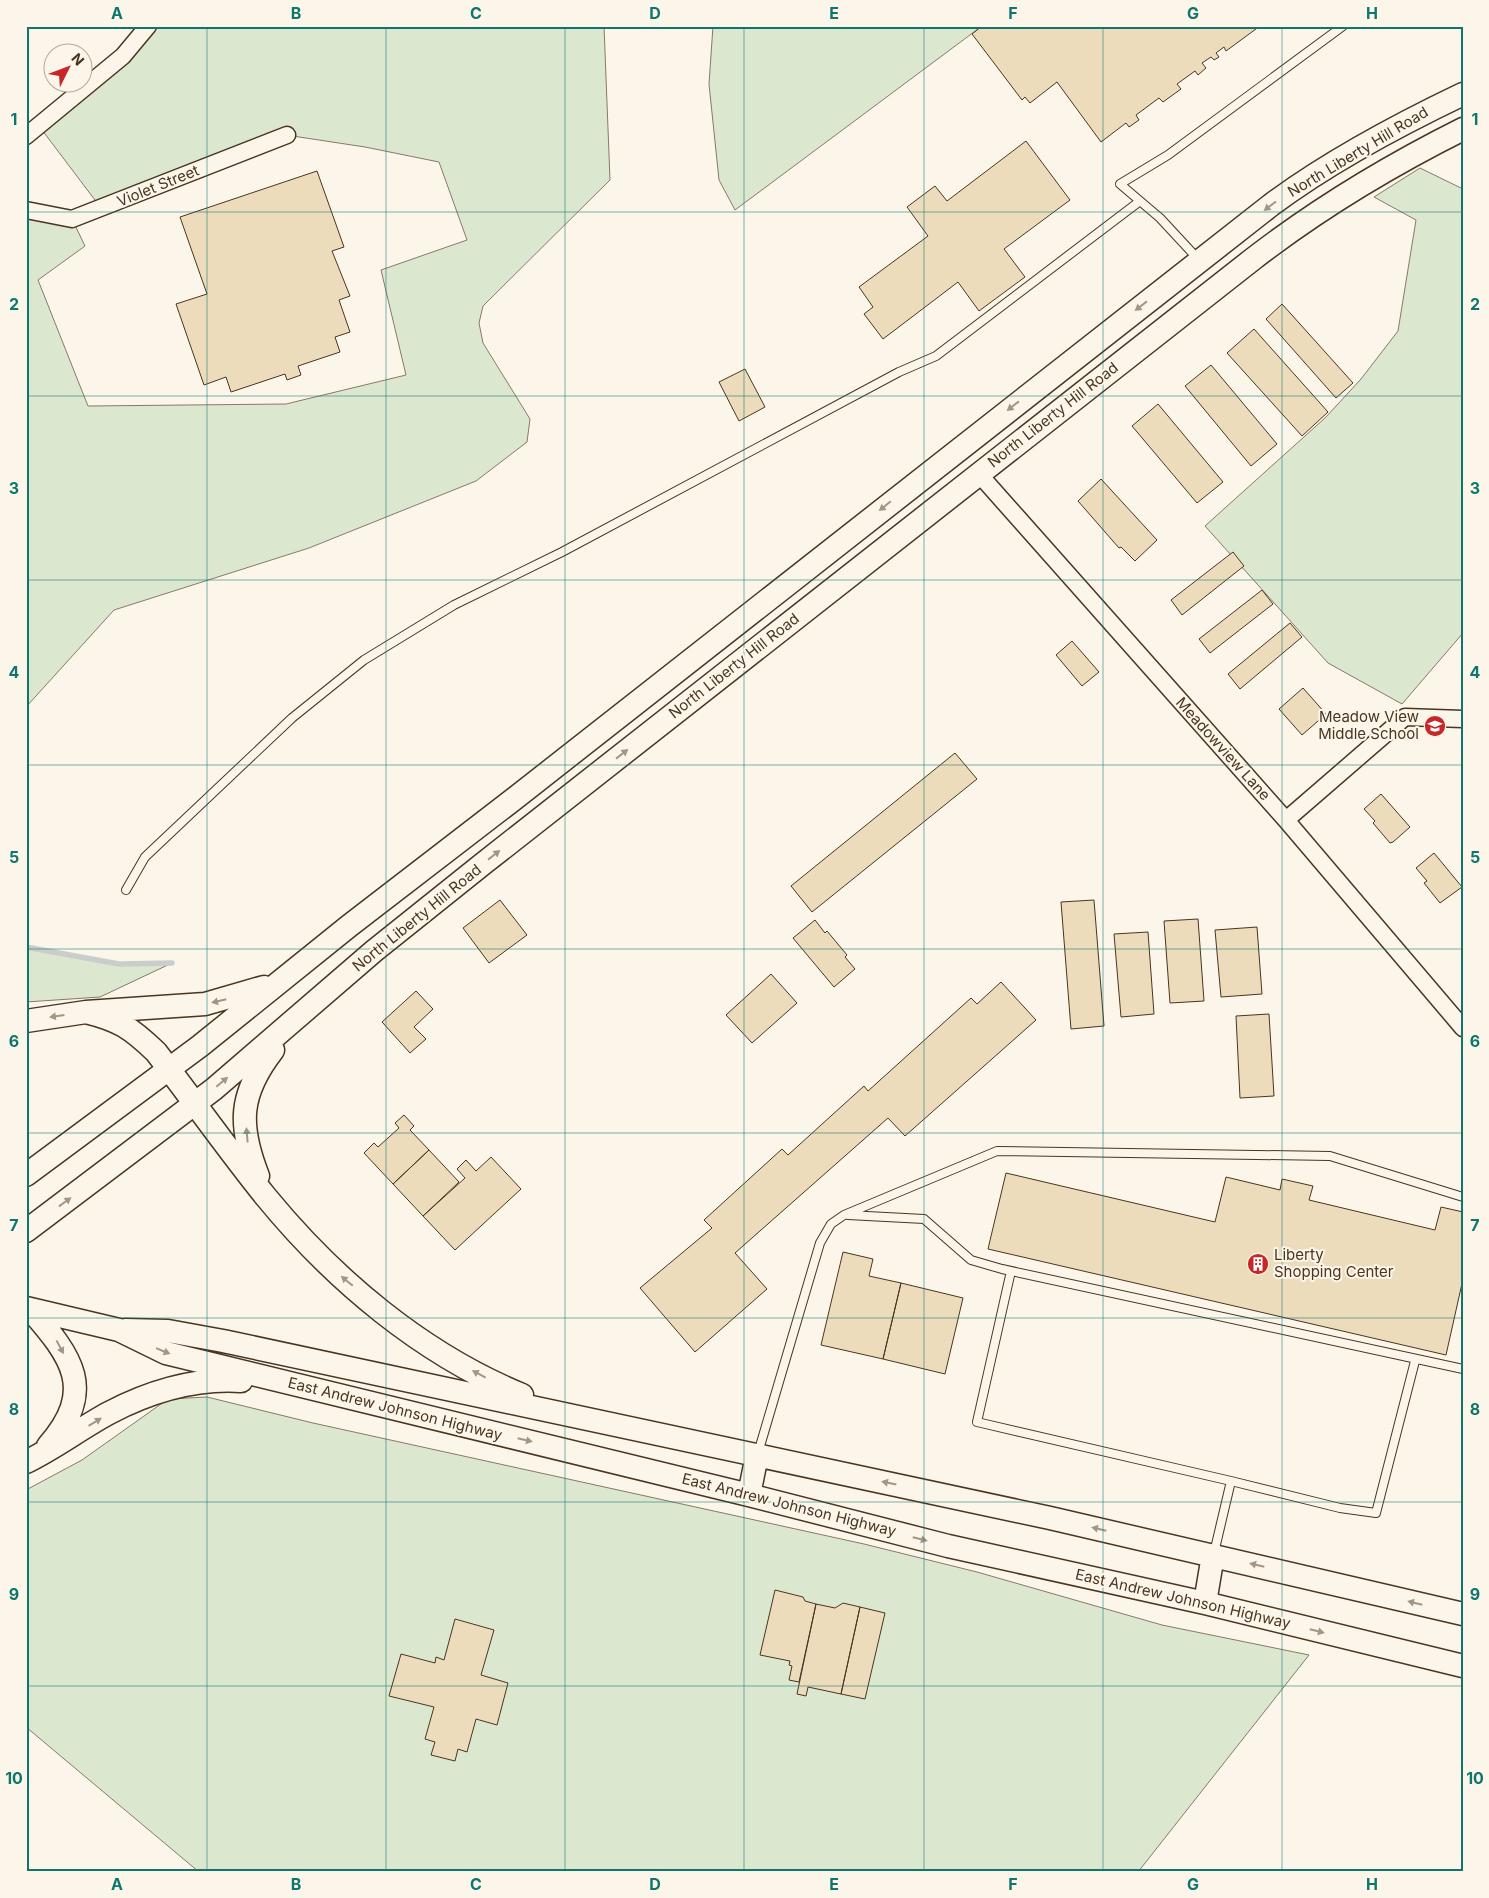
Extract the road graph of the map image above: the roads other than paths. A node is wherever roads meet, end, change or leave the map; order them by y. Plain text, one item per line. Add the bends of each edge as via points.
1 (148, 26) edge
2 (1343, 26) edge
3 (1463, 94) edge
4 (1463, 129) edge
5 (286, 135) dead end
6 (26, 136) edge
7 (1140, 201) junction
8 (26, 210) edge
9 (1199, 260) junction
10 (957, 449) junction
11 (978, 474) junction
12 (1463, 719) edge
13 (1286, 820) junction
14 (126, 890) dead end
15 (282, 980) junction
16 (86, 1012) junction
17 (296, 1019) junction
18 (26, 1020) edge
19 (1463, 1028) edge
20 (169, 1069) junction
21 (195, 1103) junction
22 (26, 1175) edge
23 (1463, 1197) edge
24 (267, 1198) junction
25 (844, 1214) junction
26 (26, 1231) edge
27 (1011, 1272) junction
28 (28, 1308) edge
29 (119, 1330) junction
30 (1415, 1361) junction
31 (1463, 1369) edge
32 (294, 1385) junction
33 (572, 1415) junction
34 (757, 1455) junction
35 (32, 1459) edge
36 (1230, 1481) junction
37 (749, 1495) junction
38 (1213, 1555) junction
39 (1205, 1603) junction
40 (1463, 1614) edge
41 (1463, 1666) edge

1 - 6 street via 123,56
2 - 7 lane via 1168,155 1120,184
3 -> 9 main road, North Liberty Hill Road via 1386,132 1299,184
4 - 11 main road, North Liberty Hill Road via 1379,174 1296,226
5 - 8 street, Violet Street via 72,219
7 - 9 lane
7 - 14 lane via 936,356 899,372 562,552 454,605 364,660 292,718 145,857
9 -> 10 main road, North Liberty Hill Road
10 - 11 main road
10 -> 15 main road, North Liberty Hill Road
11 - 13 street, Meadowview Lane
17 -> 11 main road, North Liberty Hill Road via 484,862
12 - 13 street via 1405,717
13 - 19 street, Meadowview Lane
15 -> 16 main road via 206,1004
15 - 20 main road, North Liberty Hill Road
16 -> 18 main road
16 - 20 main road via 112,1018 137,1034
21 -> 17 main road, North Liberty Hill Road
24 -> 17 main road via 248,1150 246,1097 264,1061
20 - 21 main road
20 - 22 main road, North Liberty Hill Road
21 - 24 main road
26 -> 21 main road, North Liberty Hill Road
23 - 25 lane via 1330,1156 997,1151
33 -> 24 main road via 503,1387 444,1356 331,1268
25 - 27 lane via 924,1219 972,1260
25 - 34 lane via 831,1224 820,1243
27 - 30 lane
27 - 36 lane via 977,1422
28 - 29 main road, East Andrew Johnson Highway
28 -> 35 main road via 57,1340 73,1371 75,1400 63,1428
29 -> 32 main road, East Andrew Johnson Highway via 166,1353
29 - 33 main road, East Andrew Johnson Highway via 168,1331 195,1336
30 - 31 lane
30 - 36 lane via 1376,1513 1340,1508
35 -> 32 main road via 109,1413 166,1388 218,1379
32 -> 37 main road, East Andrew Johnson Highway
33 - 34 main road, East Andrew Johnson Highway
34 - 37 main road
38 -> 34 main road, East Andrew Johnson Highway
36 - 38 lane
37 -> 39 main road, East Andrew Johnson Highway via 948,1546
38 - 39 main road
40 -> 38 main road, East Andrew Johnson Highway
39 -> 41 main road, East Andrew Johnson Highway

